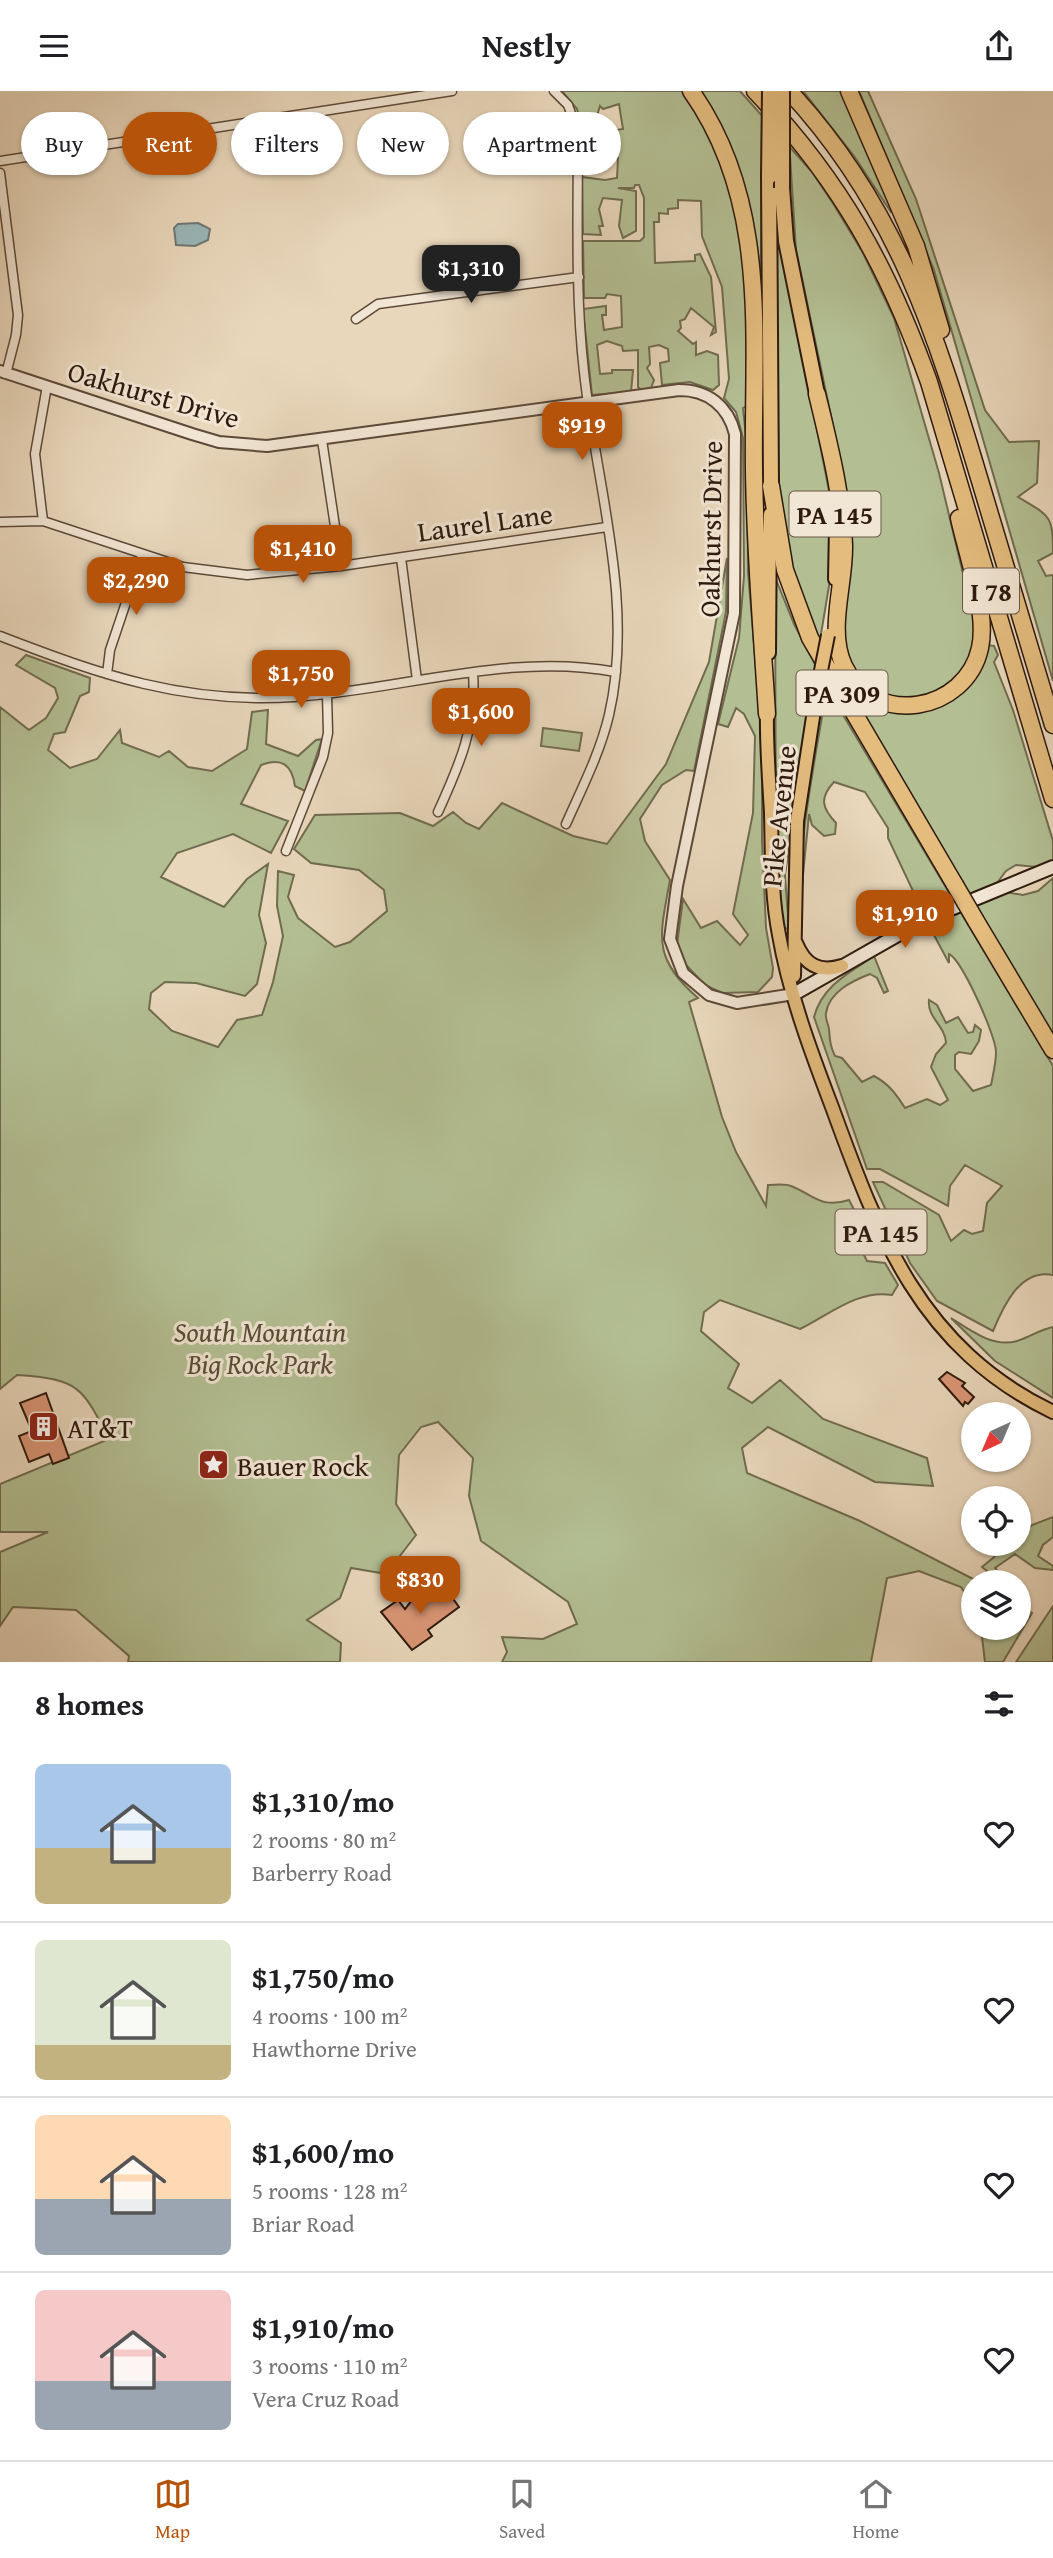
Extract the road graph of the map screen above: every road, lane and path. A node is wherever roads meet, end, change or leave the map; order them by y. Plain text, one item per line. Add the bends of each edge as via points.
1 (452, 91) edge
2 (554, 91) edge
3 (691, 91) edge
4 (755, 91) edge
5 (769, 91) edge
6 (782, 91) edge
7 (789, 91) edge
8 (849, 91) edge
9 (0, 161) edge
10 (0, 173) edge
11 (579, 277) junction
12 (356, 319) dead end
13 (3, 372) edge
14 (929, 382) junction
15 (47, 387) junction
16 (817, 394) junction
17 (587, 404) junction
18 (960, 414) junction
19 (322, 440) junction
20 (771, 486) junction
21 (43, 521) junction
22 (0, 522) edge
23 (607, 527) junction
24 (142, 555) junction
25 (401, 558) junction
26 (341, 566) junction
27 (0, 636) edge
28 (616, 672) junction
29 (473, 673) junction
30 (107, 674) junction
31 (417, 680) junction
32 (327, 694) junction
33 (767, 714) junction
34 (1053, 725) edge
35 (1053, 799) edge
36 (438, 812) dead end
37 (566, 824) dead end
38 (286, 851) dead end
39 (1053, 867) edge
40 (793, 937) junction
41 (842, 966) junction
42 (794, 994) junction
43 (1053, 1050) edge
44 (1053, 1412) edge

1 - 9 street
2 - 11 street via 568,105 578,133
3 - 33 highway via 727,154 751,250 756,533
4 - 14 highway, I 78 via 806,149 861,227 906,319
5 - 20 highway, PA 309, bridge
6 - 16 highway, PA 145, bridge via 786,241
7 - 18 highway, I 78 via 842,153 895,242 937,341
8 - 18 highway via 935,300
10 - 13 street via 18,315
11 - 12 street via 378,304
11 - 17 street
13 - 15 street, Oakhurst Drive
14 - 16 highway via 982,629 976,661 965,681 940,700 917,706 892,705 868,694 851,678 841,658 842,521
14 - 35 highway, I 78
15 - 19 street, Oakhurst Drive via 219,442 267,446
15 - 21 street via 35,454
16 - 40 main road, Pike Avenue / PA 145, bridge via 836,537 828,635 797,821
17 - 19 street, Oakhurst Drive
17 - 23 street
17 - 42 street, Oakhurst Drive via 688,390 717,401 733,425 737,511 734,613 677,885 670,939 683,973 709,995 737,1003
18 - 34 highway, I 78
19 - 26 street
20 - 33 main road, PA 145
20 - 43 highway, PA 309, bridge via 785,570 810,638
21 - 22 street, Laurel Lane
21 - 24 street, Laurel Lane
23 - 25 street, Laurel Lane
23 - 28 street via 617,619
24 - 26 street, Laurel Lane via 204,571 247,575
24 - 30 street via 110,650
25 - 26 street, Laurel Lane
25 - 31 street
27 - 30 street
28 - 29 street via 538,666
28 - 37 street via 602,739
29 - 31 street
29 - 36 street via 468,742
30 - 32 street via 201,697
31 - 32 street
32 - 38 street via 325,750
33 - 42 main road, Pike Avenue / PA 145 via 773,896
39 - 41 main road via 924,920
40 - 41 main road via 812,966
40 - 42 main road, Pike Avenue / PA 145
41 - 42 main road
42 - 44 main road, Pike Avenue / PA 145 via 859,1182 901,1271 930,1313 965,1350 1003,1382

